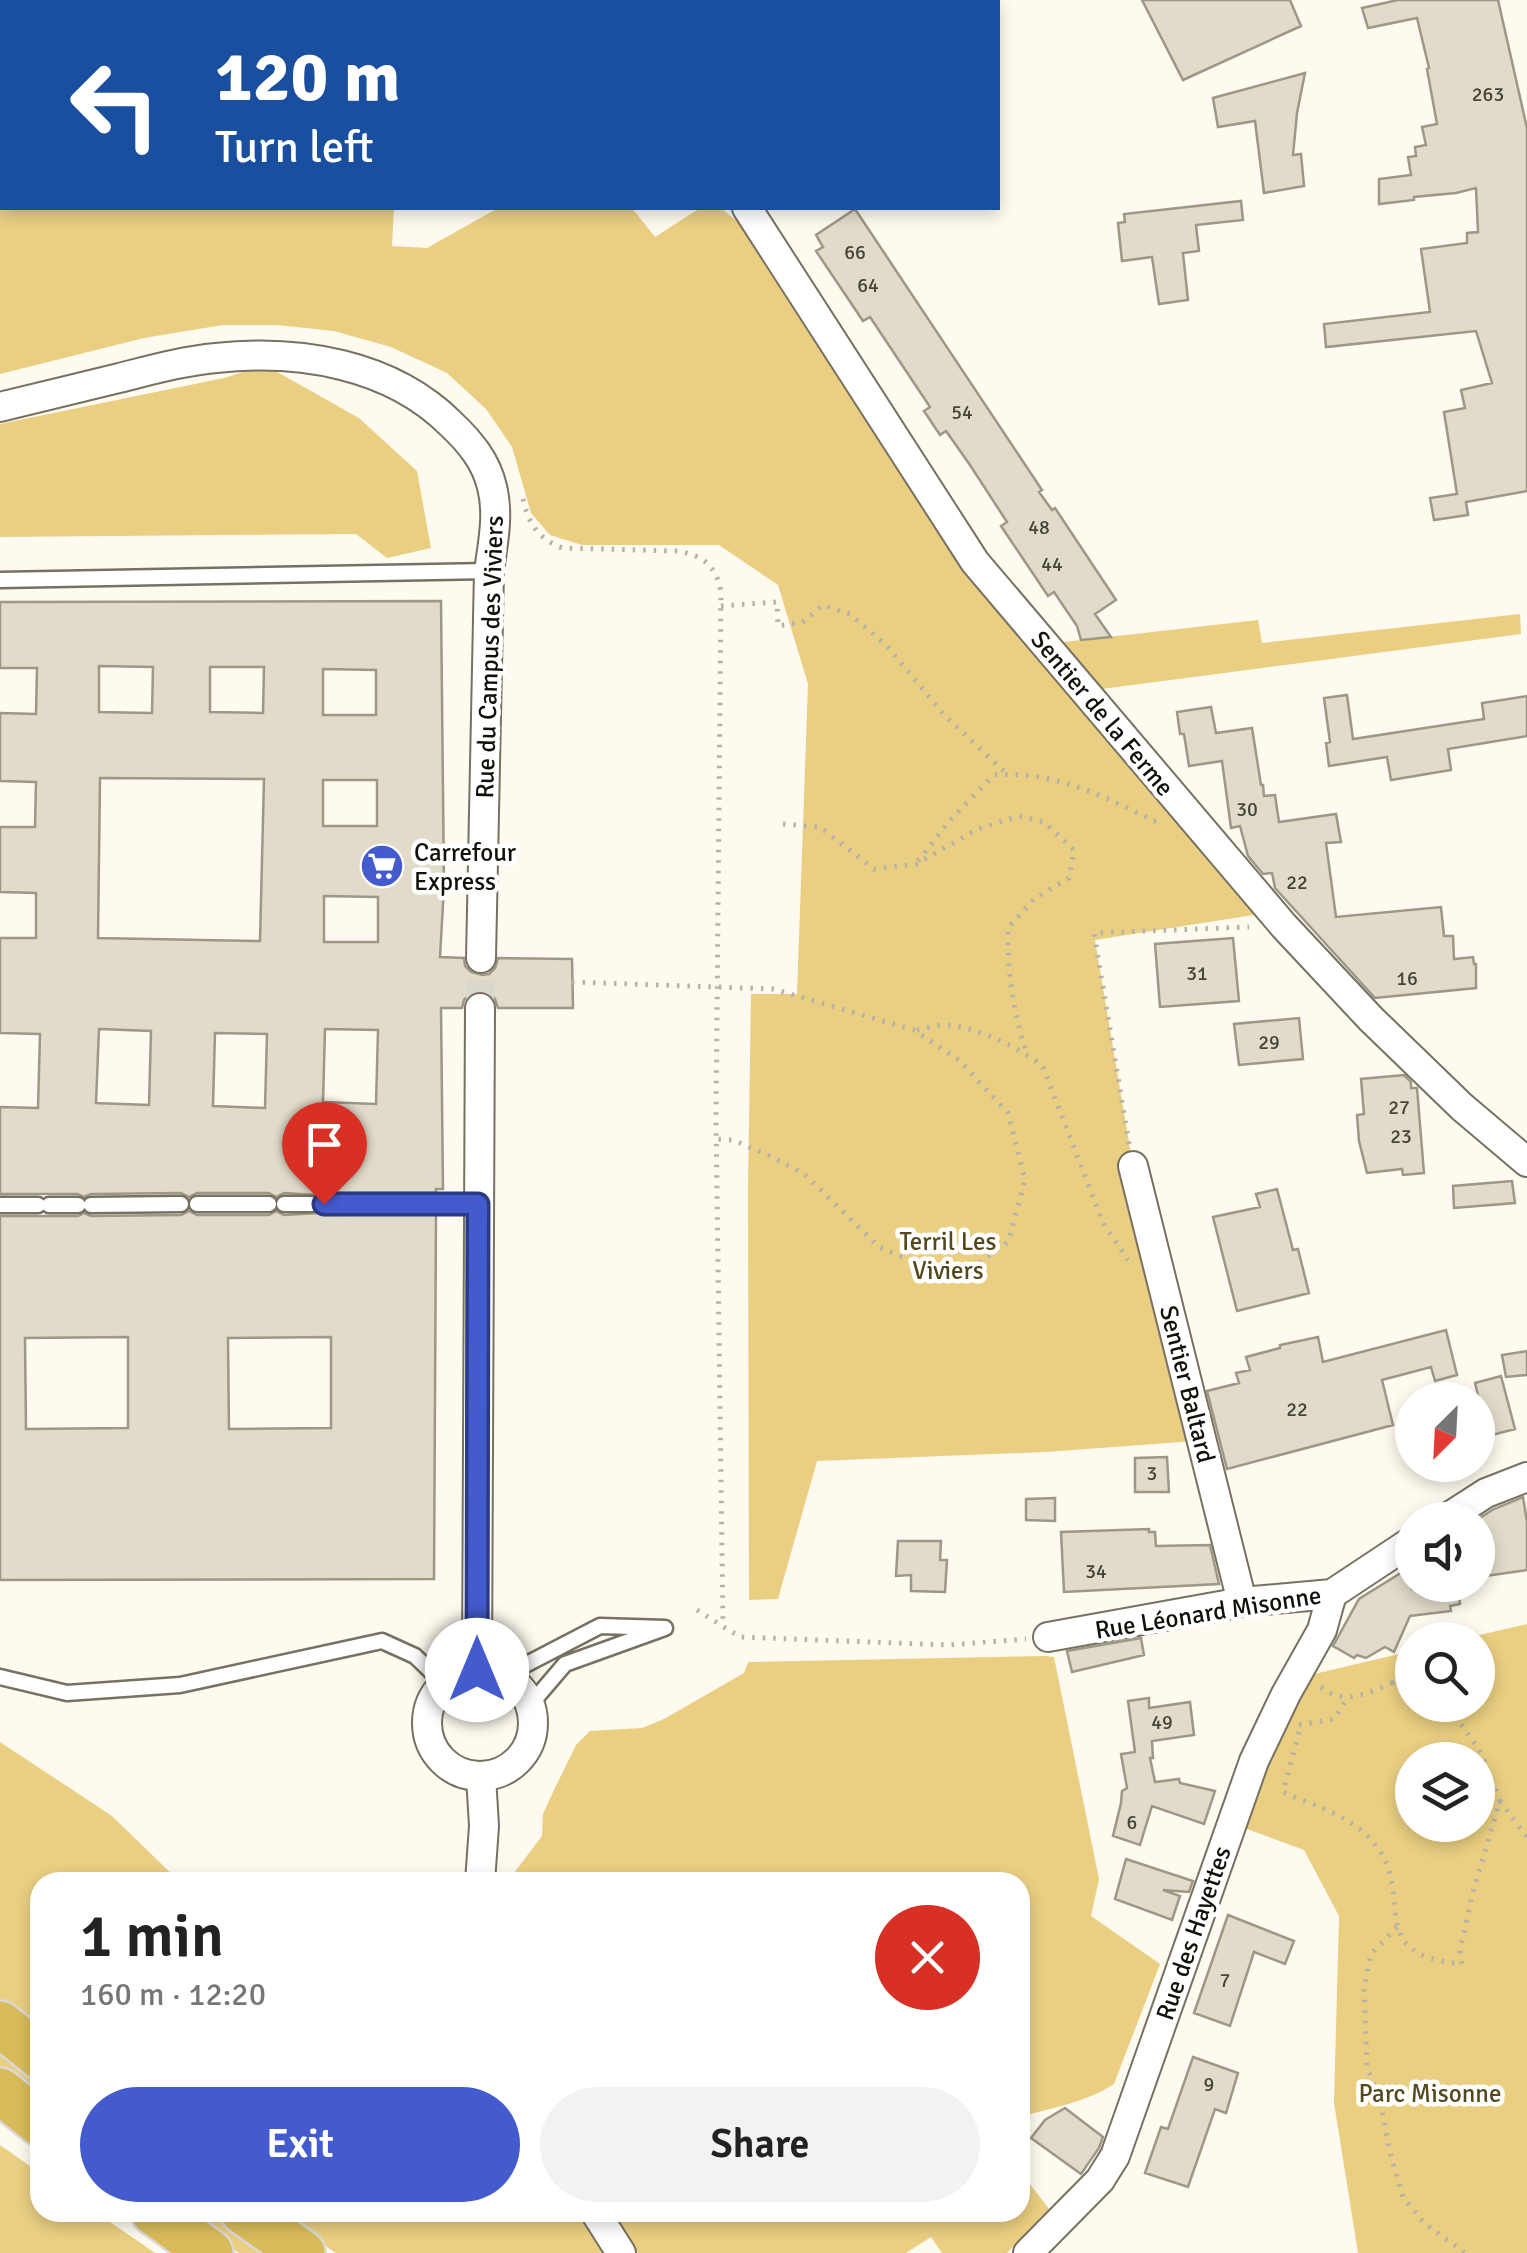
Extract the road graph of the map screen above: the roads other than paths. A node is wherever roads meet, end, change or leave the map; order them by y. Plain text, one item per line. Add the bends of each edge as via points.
1 (748, 210) edge
2 (0, 407) edge
3 (489, 570) junction
4 (0, 580) edge
5 (481, 958) tunnel mouth
6 (480, 1008) tunnel mouth
7 (1527, 1162) edge
8 (1132, 1166) road end
9 (478, 1204) junction
10 (0, 1205) edge
11 (1527, 1477) edge
12 (1472, 1502) edge
13 (1395, 1552) edge
14 (1332, 1594) junction
15 (1242, 1602) junction
16 (1048, 1638) road end
17 (477, 1670) junction
18 (0, 1677) edge
19 (509, 1679) junction
20 (444, 1684) junction
21 (530, 1705) junction
22 (482, 1776) junction
23 (481, 1872) edge
24 (0, 2024) edge
25 (30, 2048) edge
26 (0, 2092) edge
27 (30, 2116) edge
28 (168, 2222) edge
29 (258, 2222) edge
30 (601, 2222) edge
31 (210, 2253) edge
32 (302, 2253) edge
33 (620, 2253) edge
34 (1028, 2253) edge

1 - 7 street, Sentier de la Ferme via 975,562 1284,926 1394,1042
2 - 3 street, Rue du Campus des Viviers via 219,358 356,368 397,383 470,442 493,488
3 - 4 lane
3 - 5 street, Rue du Campus des Viviers
6 - 9 street
8 - 15 street, Sentier Baltard
9 - 10 lane
9 - 17 street
11 - 12 street
13 - 14 street, Rue Léonard Misonne
14 - 15 street, Rue Léonard Misonne
14 - 34 street, Rue des Hayettes via 1322,1630 1299,1670 1288,1719 1247,1780 1114,2156 1100,2180
15 - 16 street, Rue Léonard Misonne
17 - 19 street
17 - 20 street
18 - 20 lane via 67,1694 180,1685 382,1641 415,1656
19 - 21 street
19 - 21 lane via 600,1626 665,1628 564,1664
20 - 22 street via 427,1716 435,1752 464,1774
21 - 22 street via 531,1738 524,1753 498,1773
22 - 23 street
24 - 25 highway
26 - 27 highway
28 - 31 highway
29 - 32 highway
30 - 33 street

